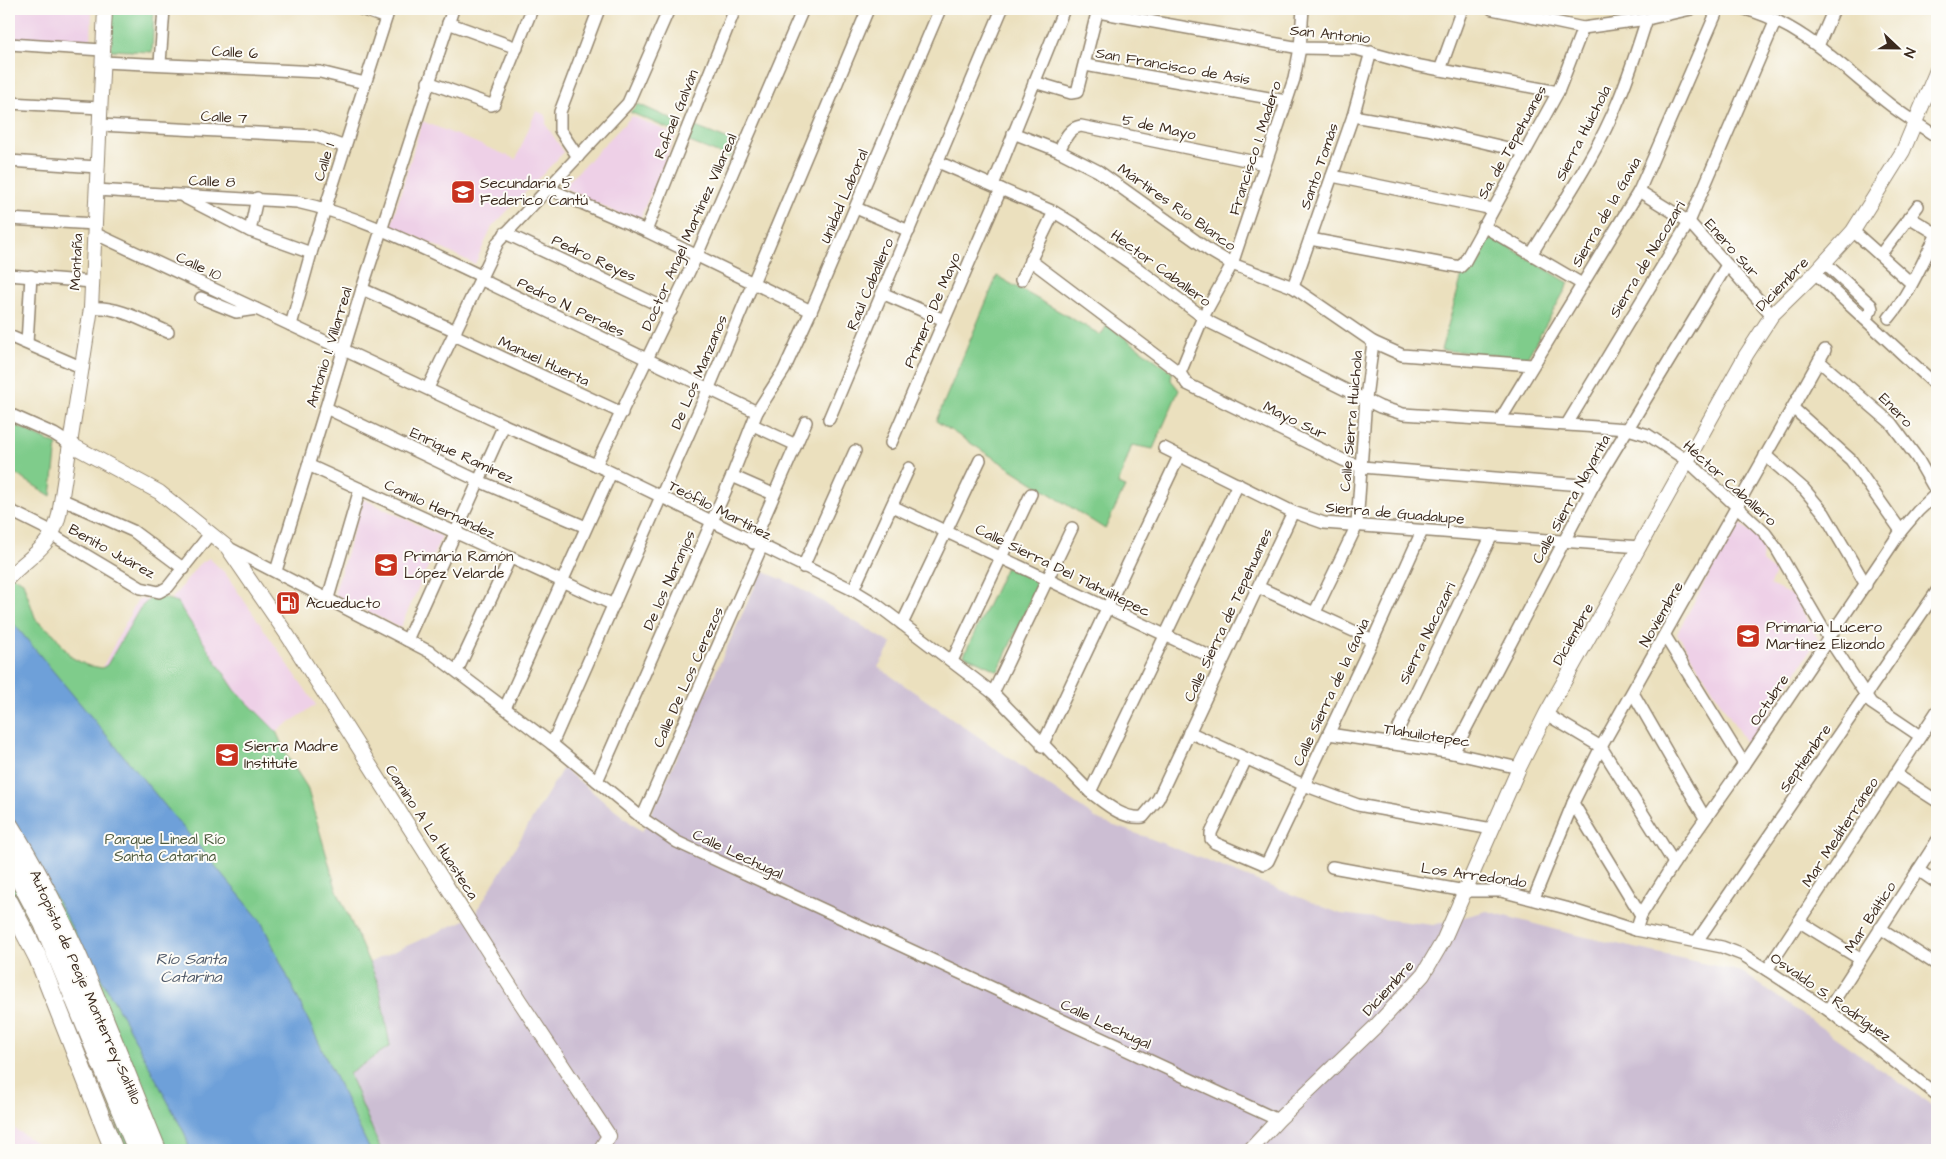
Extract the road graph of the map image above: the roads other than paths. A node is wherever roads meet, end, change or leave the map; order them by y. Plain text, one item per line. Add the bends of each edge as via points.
1 (104, 9) edge
2 (164, 9) edge
3 (361, 9) edge
4 (453, 9) edge
5 (532, 9) edge
6 (599, 9) edge
7 (669, 9) edge
8 (735, 9) edge
9 (803, 9) edge
10 (868, 9) edge
11 (940, 9) edge
12 (1002, 9) edge
13 (1064, 9) edge
14 (1303, 9) edge
15 (1462, 9) edge
16 (1492, 9) edge
17 (1691, 9) edge
18 (1718, 9) edge
19 (1745, 9) edge
20 (1834, 9) edge
21 (1098, 10) edge
22 (387, 13) edge
23 (1647, 19) junction
24 (1776, 20) junction
25 (448, 23) junction
26 (1583, 28) junction
27 (9, 44) edge
28 (1818, 46) junction
29 (517, 48) junction
30 (1300, 48) junction
31 (1371, 52) junction
32 (102, 56) junction
33 (160, 63) junction
34 (1085, 65) junction
35 (1440, 70) junction
36 (1937, 70) edge
37 (365, 82) junction
38 (428, 82) junction
39 (1034, 82) junction
40 (1558, 92) junction
41 (1286, 102) junction
42 (9, 104) edge
43 (100, 108) junction
44 (1352, 116) junction
45 (1916, 122) junction
46 (100, 125) junction
47 (1013, 133) junction
48 (1937, 137) edge
49 (345, 147) junction
50 (1058, 151) junction
51 (1525, 152) junction
52 (578, 157) junction
53 (9, 161) edge
54 (938, 162) junction
55 (1265, 164) junction
56 (97, 167) junction
57 (1332, 176) junction
58 (997, 187) junction
59 (547, 188) junction
60 (96, 190) junction
61 (1639, 192) junction
62 (180, 195) junction
63 (256, 198) junction
64 (1918, 206) dead end
65 (856, 208) junction
66 (326, 209) junction
67 (1493, 209) junction
68 (1054, 212) junction
69 (1909, 218) junction
70 (9, 219) edge
71 (1689, 222) junction
72 (1483, 226) junction
73 (94, 228) junction
74 (381, 229) junction
75 (250, 231) junction
76 (646, 231) junction
77 (909, 231) junction
78 (1853, 231) junction
79 (505, 233) junction
80 (1937, 234) edge
81 (1310, 239) junction
82 (310, 253) junction
83 (1532, 253) junction
84 (697, 255) junction
85 (1880, 255) junction
86 (1030, 260) junction
87 (1232, 264) junction
88 (1727, 265) junction
89 (1820, 268) junction
90 (9, 275) edge
91 (32, 276) junction
92 (481, 278) junction
93 (1021, 280) dead end
94 (92, 282) junction
95 (754, 283) junction
96 (1911, 283) junction
97 (1582, 284) junction
98 (1293, 288) junction
99 (362, 289) junction
100 (882, 292) junction
101 (201, 298) dead end
102 (91, 308) junction
103 (256, 309) junction
104 (670, 311) junction
105 (811, 311) junction
106 (1772, 315) junction
107 (1203, 317) junction
108 (1889, 318) dead end
109 (944, 320) junction
110 (291, 325) junction
111 (168, 332) dead end
112 (455, 333) junction
113 (9, 336) edge
114 (1373, 342) junction
115 (27, 344) junction
116 (344, 350) junction
117 (1825, 350) dead end
118 (647, 361) junction
119 (1819, 361) junction
120 (1532, 365) junction
121 (83, 368) junction
122 (1180, 373) junction
123 (1937, 386) edge
124 (428, 388) junction
125 (708, 390) junction
126 (769, 392) joint
127 (1366, 398) junction
128 (326, 408) junction
129 (1793, 408) junction
130 (757, 412) junction
131 (622, 413) junction
132 (9, 414) edge
133 (829, 419) dead end
134 (1500, 420) junction
135 (806, 422) dead end
136 (1567, 424) junction
137 (504, 425) junction
138 (753, 426) junction
139 (1628, 429) junction
140 (891, 443) dead end
141 (70, 444) junction
142 (796, 445) junction
143 (1164, 448) dead end
144 (855, 451) dead end
145 (1765, 455) junction
146 (1179, 456) junction
147 (980, 460) dead end
148 (1688, 461) junction
149 (308, 465) junction
150 (596, 465) junction
151 (1362, 467) junction
152 (909, 468) dead end
153 (611, 473) junction
154 (732, 476) junction
155 (479, 481) junction
156 (1238, 484) junction
157 (1593, 486) junction
158 (360, 489) junction
159 (1937, 493) edge
160 (773, 494) junction
161 (1031, 494) dead end
162 (661, 497) junction
163 (61, 499) junction
164 (892, 506) junction
165 (1738, 508) junction
166 (9, 510) edge
167 (1293, 512) junction
168 (711, 522) junction
169 (1357, 525) junction
170 (586, 527) junction
171 (1072, 528) dead end
172 (946, 530) junction
173 (48, 531) junction
174 (1422, 531) junction
175 (455, 532) junction
176 (1900, 532) junction
177 (210, 534) junction
178 (1492, 535) junction
179 (1563, 541) junction
180 (757, 545) junction
181 (227, 547) junction
182 (1640, 547) junction
183 (1002, 557) junction
184 (510, 558) junction
185 (803, 567) junction
186 (184, 569) junction
187 (9, 570) edge
188 (276, 571) junction
189 (9, 577) edge
190 (1047, 579) junction
191 (562, 582) junction
192 (1866, 585) junction
193 (1258, 587) junction
194 (853, 590) junction
195 (1937, 591) edge
196 (328, 598) junction
197 (614, 605) junction
198 (1109, 608) junction
199 (1315, 612) junction
200 (902, 624) junction
201 (1165, 636) junction
202 (1665, 636) junction
203 (1829, 639) junction
204 (407, 640) junction
205 (1373, 640) junction
206 (952, 661) junction
207 (1222, 662) junction
208 (457, 671) junction
209 (993, 693) junction
210 (1633, 693) junction
211 (1866, 696) junction
212 (505, 708) junction
213 (1937, 710) edge
214 (1546, 714) junction
215 (1189, 732) junction
216 (1329, 734) junction
217 (1920, 736) junction
218 (552, 744) junction
219 (1391, 744) junction
220 (1042, 746) junction
221 (1601, 747) junction
222 (1453, 753) junction
223 (1246, 759) junction
224 (1744, 764) junction
225 (1519, 768) junction
226 (1895, 774) junction
227 (597, 782) junction
228 (1304, 785) junction
229 (1090, 792) junction
230 (1937, 801) edge
231 (1573, 803) junction
232 (642, 818) junction
233 (1705, 818) junction
234 (9, 827) edge
235 (1492, 829) junction
236 (1937, 841) edge
237 (9, 858) edge
238 (1674, 863) junction
239 (1332, 867) dead end
240 (1918, 870) junction
241 (1937, 883) edge
242 (1465, 891) junction
243 (1534, 898) junction
244 (9, 902) edge
245 (1640, 916) junction
246 (9, 922) edge
247 (1800, 922) junction
248 (1880, 928) junction
249 (1636, 930) junction
250 (1697, 941) junction
251 (1860, 960) junction
252 (1937, 965) edge
253 (1767, 970) junction
254 (1828, 1010) junction
255 (1937, 1095) edge
256 (1278, 1120) junction
257 (103, 1150) edge
258 (114, 1150) edge
259 (138, 1150) edge
260 (156, 1150) edge
261 (600, 1150) edge
262 (1250, 1150) edge

1 - 32 street, Montaña
2 - 33 street
3 - 22 street
4 - 25 street, Antonio I. Villarreal
5 - 29 street
6 - 52 street via 560,112 560,130
7 - 52 street via 634,94 621,113
8 - 76 street, Rafael Galván
9 - 84 street, Doctor Angel Martínez Villareal
10 - 95 street, De Los Manzanos
11 - 65 street, Unidad Laboral
12 - 54 street, Raúl Caballero
13 - 39 street, Primero De Mayo
14 - 30 street, Francisco I. Madero
15 - 35 street
16 - 26 street
17 - 23 street
18 - 61 street, Sierra de la Gavia
19 - 24 street
20 - 28 street
21 - 30 street, San Antonio
21 - 34 street
22 - 37 street, Calle 1
23 - 26 street
23 - 83 street, Sierra Huichola via 1607,126
24 - 28 street
24 - 71 street, Sierra de Nacozari
25 - 29 street
25 - 38 street, Antonio I. Villarreal
26 - 40 street, Sa. de Tepehuanes
27 - 32 street, Calle 6
28 - 45 street via 1891,106
29 - 38 street via 498,99 492,105
30 - 31 street, San Antonio
30 - 41 street, Francisco I. Madero
31 - 35 street, San Antonio
31 - 44 street, Santo Tomás
32 - 33 street, Calle 6
32 - 43 street, Montaña
33 - 37 street, Calle 6 via 320,72
34 - 39 street via 1080,87 1075,93
34 - 41 street, San Francisco de Asís
35 - 40 street, San Antonio
36 - 45 street, Diciembre
37 - 49 street, Calle 1
38 - 74 street, Antonio I. Villarreal
39 - 47 street, Primero De Mayo
40 - 51 street, Sa. de Tepehuanes
41 - 55 street, Francisco I. Madero
42 - 43 street
43 - 46 street, Montaña
44 - 51 street
44 - 57 street, Santo Tomás
45 - 48 street
45 - 78 street, Diciembre via 1891,172
46 - 49 street, Calle 7 via 315,136
46 - 56 street, Montaña
47 - 50 street, Mártires Río Blanco
47 - 58 street, Primero De Mayo
49 - 66 street, Calle 1
50 - 55 street, 5 de Mayo via 1068,133 1081,126
50 - 87 street, Mártires Río Blanco via 1108,178 1184,234
51 - 67 street, Sa. de Tepehuanes
52 - 59 street
53 - 56 street
54 - 58 street, Hector Caballero
54 - 77 street, Raúl Caballero
55 - 87 street, Francisco I. Madero
56 - 60 street, Montaña
57 - 67 street
57 - 81 street, Santo Tomás
58 - 68 street, Hector Caballero
58 - 109 street, Primero De Mayo
59 - 76 street
59 - 79 street
60 - 62 street, Calle 8
60 - 73 street, Montaña
61 - 71 street, Enero Sur
61 - 97 street, Sierra de la Gavia
62 - 63 street, Calle 8
62 - 75 street
63 - 66 street, Calle 8
63 - 75 street
64 - 69 street
65 - 77 street
65 - 105 street, Unidad Laboral
66 - 74 street, Pedro N. Perales
66 - 82 street, Calle 1
67 - 72 street, Sa. de Tepehuanes
68 - 86 street
68 - 107 street, Hector Caballero
69 - 80 street
69 - 85 street
70 - 73 street
71 - 88 street, Enero Sur
71 - 136 street, Sierra de Nacozari
72 - 81 street, Sa. de Tepehuanes via 1460,267
72 - 83 street
73 - 94 street, Montaña
73 - 103 street, Calle 10
74 - 92 street, Pedro N. Perales
74 - 99 street, Antonio I. Villarreal
75 - 82 street
76 - 84 street
77 - 100 street, Raúl Caballero
78 - 85 street
78 - 89 street, Diciembre
79 - 92 street
79 - 104 street, Pedro Reyes
80 - 96 street
81 - 98 street, Santo Tomás
82 - 110 street, Calle 1
83 - 97 street
84 - 95 street
84 - 104 street, Doctor Angel Martínez Villareal
85 - 96 street
86 - 93 street
86 - 122 street, Mayo Sur
87 - 98 street, Mártires Río Blanco
87 - 107 street, Francisco I. Madero
88 - 106 street, Enero Sur
88 - 139 street, Calle Sierra Nayarita
89 - 106 street, Diciembre
89 - 123 street via 1864,319
90 - 91 street
91 - 94 street
91 - 115 street
92 - 112 street
92 - 118 street, Pedro N. Perales
94 - 102 street, Montaña
95 - 105 street
95 - 125 street, De Los Manzanos
96 - 108 street via 1908,294
97 - 120 street, Sierra de la Gavia
98 - 114 street, Mártires Río Blanco
99 - 112 street, Manuel Huerta
99 - 116 street, Antonio I. Villarreal
100 - 109 street
100 - 133 street, Raúl Caballero
101 - 103 street via 236,312
102 - 111 street via 117,310
102 - 121 street, Montaña
103 - 110 street, Calle 10
104 - 118 street, Doctor Angel Martínez Villareal
105 - 126 street, Unidad Laboral via 784,370
106 - 148 street, Diciembre via 1746,355
107 - 122 street, Francisco I. Madero
107 - 127 street, Hector Caballero
109 - 140 street, Primero De Mayo
110 - 116 street, Teófilo Martínez
112 - 124 street
112 - 131 street, Manuel Huerta
113 - 115 street
114 - 120 street, Mártires Río Blanco via 1402,355
114 - 127 street, Calle Sierra Huichola
115 - 121 street
116 - 124 street, Teófilo Martínez
116 - 128 street, Antonio I. Villarreal
117 - 119 street, Noviembre
118 - 125 street, Pedro N. Perales
118 - 131 street, Doctor Angel Martínez Villareal
119 - 129 street, Noviembre
119 - 159 street, Enero via 1891,423 1917,458
120 - 134 street, Sierra de la Gavia
121 - 141 street, Montaña
122 - 151 street, Mayo Sur via 1187,384
124 - 137 street, Teófilo Martínez
125 - 130 street, Pedro N. Perales
125 - 162 street, De Los Manzanos
126 - 130 street, De los Naranjos
127 - 134 street, Héctor Caballero via 1380,407 1403,414
127 - 151 street, Calle Sierra Huichola
128 - 149 street, Antonio I. Villarreal
128 - 155 street, Enrique Ramírez
129 - 145 street, Noviembre
129 - 176 street via 1851,460
130 - 138 street, De los Naranjos
131 - 150 street, Doctor Angel Martínez Villareal
132 - 141 street
134 - 136 street, Héctor Caballero
135 - 142 street, Calle De Los Cerezos
136 - 139 street, Héctor Caballero
137 - 150 street, Teófilo Martínez
137 - 155 street
138 - 142 street
138 - 154 street, De los Naranjos
139 - 148 street, Héctor Caballero via 1648,435
139 - 157 street, Calle Sierra Nayarita
141 - 163 street, Montaña
141 - 177 street via 159,492
142 - 160 street, Calle De Los Cerezos
143 - 146 street, Sierra de Guadalupe
144 - 185 street
145 - 165 street, Noviembre
145 - 192 street via 1804,489 1824,513
146 - 156 street, Sierra de Guadalupe
146 - 198 street
147 - 172 street
148 - 165 street, Héctor Caballero
148 - 182 street, Diciembre
149 - 158 street, Camilo Hernandez
149 - 188 street, Antonio I. Villarreal
150 - 153 street, Teófilo Martínez
151 - 157 street, Mayo Sur
151 - 169 street, Calle Sierra Huichola
152 - 164 street
153 - 162 street, Teófilo Martínez
153 - 170 street
154 - 160 street
154 - 168 street, De los Naranjos
155 - 170 street, Enrique Ramírez
155 - 175 street
156 - 167 street, Sierra de Guadalupe
156 - 201 street
157 - 179 street, Calle Sierra Nayarita
158 - 175 street, Camilo Hernandez
158 - 196 street
159 - 176 street, Octubre
160 - 180 street, Calle De Los Cerezos
161 - 183 street
162 - 168 street, Teófilo Martínez
162 - 197 street, De Los Manzanos
163 - 173 street, Montaña via 59,515
163 - 186 street via 133,531
164 - 172 street, Calle Sierra Del Tlahuiltepec
164 - 194 street
165 - 202 street, Noviembre
165 - 203 street, Héctor Caballero via 1776,548
166 - 173 street, Benito Juárez
167 - 169 street, Sierra de Guadalupe via 1324,523
167 - 193 street, Calle Sierra de Tepehuanes
168 - 180 street, Teófilo Martínez
168 - 227 street, De los Naranjos
169 - 174 street, Sierra de Guadalupe
169 - 199 street, Calle Sierra Huichola
170 - 191 street
171 - 190 street
172 - 183 street, Calle Sierra Del Tlahuiltepec
172 - 200 street
173 - 186 street, Benito Juárez via 151,591 163,591
173 - 187 street
173 - 189 street, Montaña via 32,558
174 - 178 street, Sierra de Guadalupe
174 - 205 street, Calle Sierra de la Gavia
175 - 184 street, Camilo Hernandez
175 - 204 street
176 - 192 street, Octubre
177 - 181 street
177 - 186 street, Benito Juárez
178 - 179 street, Sierra de Guadalupe
178 - 219 street, Sierra Nacozari
179 - 182 street, Sierra de Guadalupe
179 - 222 street, Calle Sierra Nayarita
180 - 185 street, Teófilo Martínez
180 - 232 street, Calle De Los Cerezos
181 - 188 street, Calle Lechugal
181 - 261 street, Camino A La Huasteca via 288,636 609,1136
182 - 214 street, Diciembre
183 - 190 street, Calle Sierra Del Tlahuiltepec
183 - 206 street
184 - 191 street, Camilo Hernandez
184 - 208 street
185 - 194 street, Teófilo Martínez
188 - 196 street, Calle Lechugal
190 - 198 street, Calle Sierra Del Tlahuiltepec
190 - 209 street
191 - 197 street, Camilo Hernandez
191 - 212 street
192 - 203 street, Octubre
193 - 199 street
193 - 207 street, Calle Sierra de Tepehuanes
194 - 200 street, Teófilo Martínez
195 - 211 street, Septiembre
196 - 204 street, Calle Lechugal
197 - 218 street, De Los Manzanos
198 - 201 street, Calle Sierra Del Tlahuiltepec
198 - 220 street
199 - 205 street
200 - 206 street, Teófilo Martínez
201 - 207 street, Calle Sierra Del Tlahuiltepec
201 - 229 street
202 - 210 street, Noviembre
202 - 224 street
203 - 211 street, Héctor Caballero
203 - 224 street, Octubre
204 - 208 street, Calle Lechugal
205 - 216 street, Calle Sierra de la Gavia
206 - 209 street, Teófilo Martínez
207 - 215 street, Calle Sierra de Tepehuanes
208 - 212 street, Calle Lechugal
209 - 220 street, Teófilo Martínez
210 - 221 street, Noviembre
210 - 233 street
211 - 217 street, Héctor Caballero via 1878,709
211 - 250 street, Septiembre
212 - 218 street, Calle Lechugal
213 - 217 street, Mar Mediterráneo
214 - 221 street
214 - 225 street, Diciembre
215 - 223 street
215 - 229 street, Calle Sierra de Tepehuanes via 1158,799 1143,817 1124,814
216 - 219 street, Tlahuilotepec
216 - 228 street, Calle Sierra de la Gavia
217 - 226 street, Mar Mediterráneo
218 - 227 street, Calle Lechugal
219 - 222 street, Tlahuilotepec
220 - 229 street, Teófilo Martínez
221 - 231 street, Noviembre
221 - 238 street
222 - 225 street, Tlahuilotepec
223 - 228 street
223 - 228 street, Calle Sierra de la Gavia via 1211,833 1215,843 1264,864
224 - 233 street, Octubre
225 - 235 street, Diciembre
226 - 230 street
226 - 247 street, Mar Mediterráneo
227 - 232 street, Calle Lechugal
228 - 235 street via 1358,805
231 - 243 street, Noviembre
231 - 245 street
232 - 256 street, Calle Lechugal via 703,855
233 - 238 street, Octubre
234 - 260 highway, Autopista de Peaje Monterrey-Saltillo via 56,912
235 - 242 street, Diciembre
236 - 240 street, Mar Báltico
237 - 259 highway, Autopista de Peaje Monterrey-Saltillo via 44,923
238 - 245 street, Octubre
239 - 242 street, Los Arredondo
240 - 241 street
240 - 248 street, Mar Báltico
242 - 243 street, Los Arredondo via 1501,891
242 - 256 street, Diciembre via 1443,941 1423,975 1375,1027
243 - 249 street, Los Arredondo
244 - 258 main road via 38,958
245 - 249 street, Octubre
246 - 257 main road
247 - 251 street
247 - 253 street, Mar Mediterráneo
248 - 251 street, Mar Báltico
248 - 252 street
249 - 250 street, Los Arredondo
250 - 253 street, Osvaldo S. Rodríguez via 1736,952
251 - 254 street, Mar Báltico
253 - 254 street, Osvaldo S. Rodríguez
254 - 255 street, Osvaldo S. Rodríguez
256 - 262 street, Diciembre

